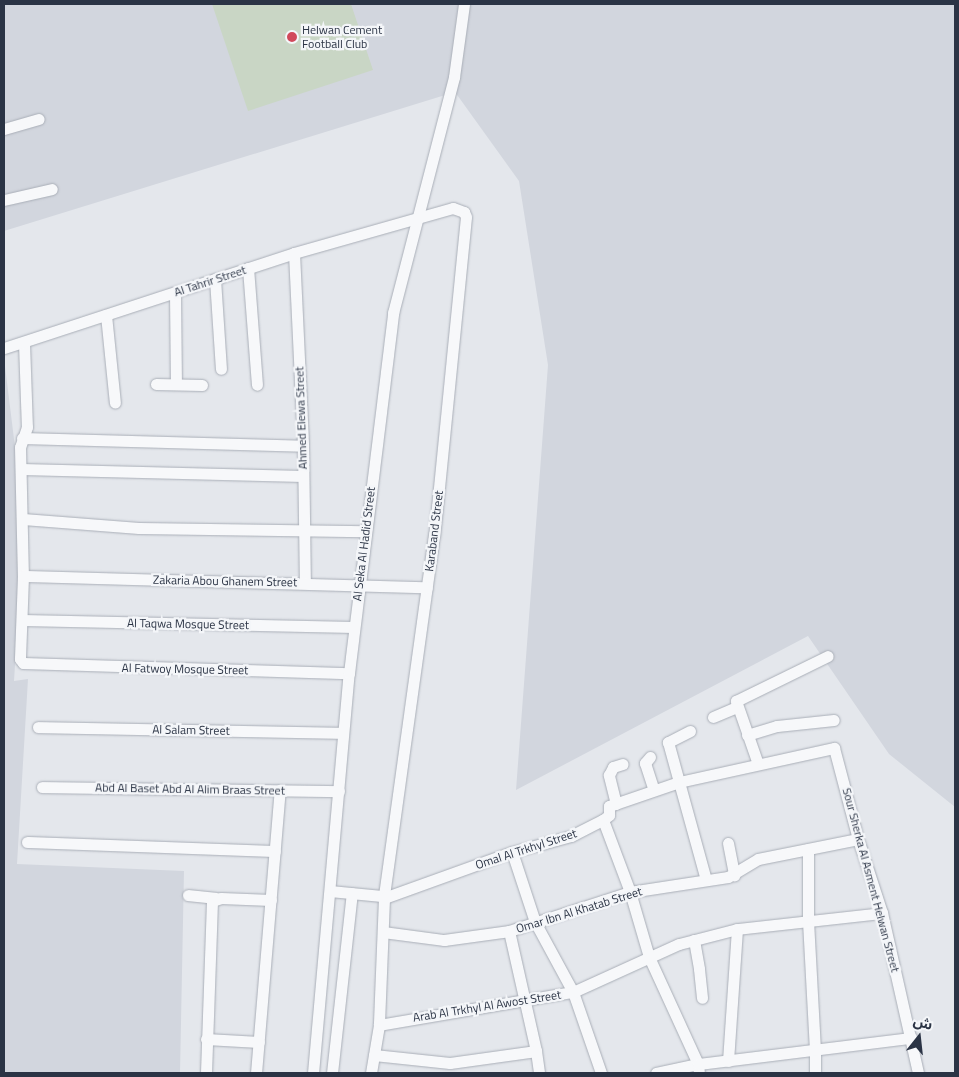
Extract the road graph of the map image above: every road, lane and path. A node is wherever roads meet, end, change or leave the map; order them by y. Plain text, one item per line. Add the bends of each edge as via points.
1 (464, 4) edge
2 (39, 119) dead end
3 (4, 130) edge
4 (52, 189) dead end
5 (4, 200) edge
6 (418, 217) junction
7 (294, 253) junction
8 (248, 268) junction
9 (215, 279) junction
10 (175, 292) junction
11 (106, 316) junction
12 (24, 342) junction
13 (4, 348) edge
14 (221, 370) dead end
15 (156, 384) dead end
16 (176, 384) junction
17 (202, 385) dead end
18 (257, 385) dead end
19 (115, 403) dead end
20 (22, 438) junction
21 (303, 446) junction
22 (21, 469) junction
23 (304, 476) junction
24 (23, 519) junction
25 (304, 530) junction
26 (366, 531) junction
27 (23, 576) junction
28 (305, 583) junction
29 (360, 584) junction
30 (427, 586) junction
31 (22, 620) junction
32 (354, 627) junction
33 (828, 656) dead end
34 (349, 673) junction
35 (737, 707) junction
36 (713, 717) dead end
37 (834, 720) dead end
38 (38, 727) dead end
39 (690, 732) dead end
40 (344, 733) junction
41 (747, 735) junction
42 (650, 757) dead end
43 (622, 764) dead end
44 (758, 764) junction
45 (679, 782) junction
46 (42, 787) dead end
47 (280, 790) junction
48 (654, 790) junction
49 (339, 791) junction
50 (616, 804) junction
51 (603, 820) junction
52 (858, 839) junction
53 (28, 842) dead end
54 (728, 843) dead end
55 (808, 849) junction
56 (275, 851) junction
57 (512, 852) junction
58 (734, 874) junction
59 (706, 880) junction
60 (330, 891) junction
61 (630, 892) junction
62 (352, 893) junction
63 (188, 895) dead end
64 (384, 897) junction
65 (216, 898) junction
66 (271, 900) junction
67 (882, 913) junction
68 (535, 922) junction
69 (808, 922) junction
70 (736, 928) junction
71 (509, 931) junction
72 (383, 932) junction
73 (694, 940) junction
74 (649, 957) junction
75 (573, 992) junction
76 (702, 998) dead end
77 (526, 1001) junction
78 (379, 1024) junction
79 (911, 1038) junction
80 (206, 1039) junction
81 (259, 1042) junction
82 (536, 1051) junction
83 (815, 1051) junction
84 (374, 1055) junction
85 (728, 1061) junction
86 (699, 1069) edge
87 (206, 1073) edge
88 (256, 1073) edge
89 (313, 1073) edge
90 (332, 1073) edge
91 (371, 1073) edge
92 (539, 1073) edge
93 (601, 1073) edge
94 (656, 1073) edge
95 (814, 1073) edge
96 (918, 1073) edge

1 - 6 street, Al Seka Al Hadid Street via 454,77
2 - 3 street
4 - 5 street
6 - 7 street, Al Tahrir Street
6 - 26 street, Al Seka Al Hadid Street via 393,313
6 - 30 street, Karaband Street via 459,208 466,217
7 - 8 street, Al Tahrir Street
7 - 21 street, Ahmed Elewa Street
8 - 9 street, Al Tahrir Street
8 - 18 street
9 - 10 street, Al Tahrir Street
9 - 14 street
10 - 11 street, Al Tahrir Street
10 - 16 street
11 - 12 street, Al Tahrir Street
11 - 19 street
12 - 13 street, Al Tahrir Street
12 - 20 street via 27,428
15 - 16 street
16 - 17 street
20 - 21 street
20 - 22 street
21 - 23 street, Ahmed Elewa Street
22 - 23 street
22 - 24 street
23 - 25 street, Ahmed Elewa Street
24 - 25 street via 139,528
24 - 27 street
25 - 26 street
25 - 28 street, Ahmed Elewa Street
26 - 29 street, Al Seka Al Hadid Street
27 - 28 street, Zakaria Abou Ghanem Street
27 - 31 street
28 - 29 street, Zakaria Abou Ghanem Street
29 - 30 street, Zakaria Abou Ghanem Street
29 - 32 street, Al Seka Al Hadid Street
30 - 64 street, Karaband Street
31 - 32 street, Al Taqwa Mosque Street
31 - 34 street, Al Fatwoy Mosque Street via 21,661 26,665
32 - 34 street, Al Seka Al Hadid Street
33 - 35 street via 738,699
34 - 40 street, Al Seka Al Hadid Street
35 - 36 street
35 - 41 street
37 - 41 street via 777,726
38 - 40 street, Al Salam Street
39 - 45 street via 668,741
40 - 49 street, Al Seka Al Hadid Street
41 - 44 street
42 - 48 street via 645,764
43 - 50 street via 613,767 609,775
44 - 45 street
44 - 52 street, Sour Sherka Al Asment Helwan Street via 832,748 836,750
45 - 48 street
45 - 59 street
46 - 47 street, Abd Al Baset Abd Al Alim Braas Street
47 - 49 street, Abd Al Baset Abd Al Alim Braas Street
47 - 56 street
48 - 50 street
49 - 60 street, Al Seka Al Hadid Street
50 - 51 street, Omal Al Trkhyl Street via 608,807 608,815
51 - 57 street, Omal Al Trkhyl Street via 571,836
51 - 61 street
52 - 55 street, Omar Ibn Al Khatab Street
52 - 67 street, Sour Sherka Al Asment Helwan Street
53 - 56 street
54 - 58 street
55 - 58 street, Omar Ibn Al Khatab Street via 758,859
55 - 69 street
56 - 66 street
57 - 64 street, Omal Al Trkhyl Street
57 - 68 street
58 - 59 street, Omar Ibn Al Khatab Street
59 - 61 street, Omar Ibn Al Khatab Street
60 - 62 street
60 - 89 street, Al Seka Al Hadid Street
61 - 68 street, Omar Ibn Al Khatab Street
61 - 74 street
62 - 64 street
62 - 90 street
63 - 65 street
64 - 72 street
65 - 66 street
65 - 80 street via 211,905
66 - 81 street
67 - 69 street, Arab Al Trkhyl Al Awost Street
67 - 79 street, Sour Sherka Al Asment Helwan Street
68 - 71 street, Omar Ibn Al Khatab Street
68 - 75 street
69 - 70 street, Arab Al Trkhyl Al Awost Street
69 - 83 street
70 - 73 street, Arab Al Trkhyl Al Awost Street
70 - 85 street
71 - 72 street, Omar Ibn Al Khatab Street via 444,940
71 - 77 street
72 - 78 street
73 - 74 street, Arab Al Trkhyl Al Awost Street
73 - 76 street
74 - 75 street, Arab Al Trkhyl Al Awost Street
74 - 86 street
75 - 77 street, Arab Al Trkhyl Al Awost Street
75 - 93 street
77 - 78 street, Arab Al Trkhyl Al Awost Street
77 - 82 street
78 - 84 street
79 - 83 street
79 - 96 street, Sour Sherka Al Asment Helwan Street
80 - 81 street
80 - 87 street
81 - 88 street
82 - 84 street via 450,1063
82 - 92 street
83 - 85 street
83 - 95 street
84 - 91 street
85 - 86 street
86 - 94 street

